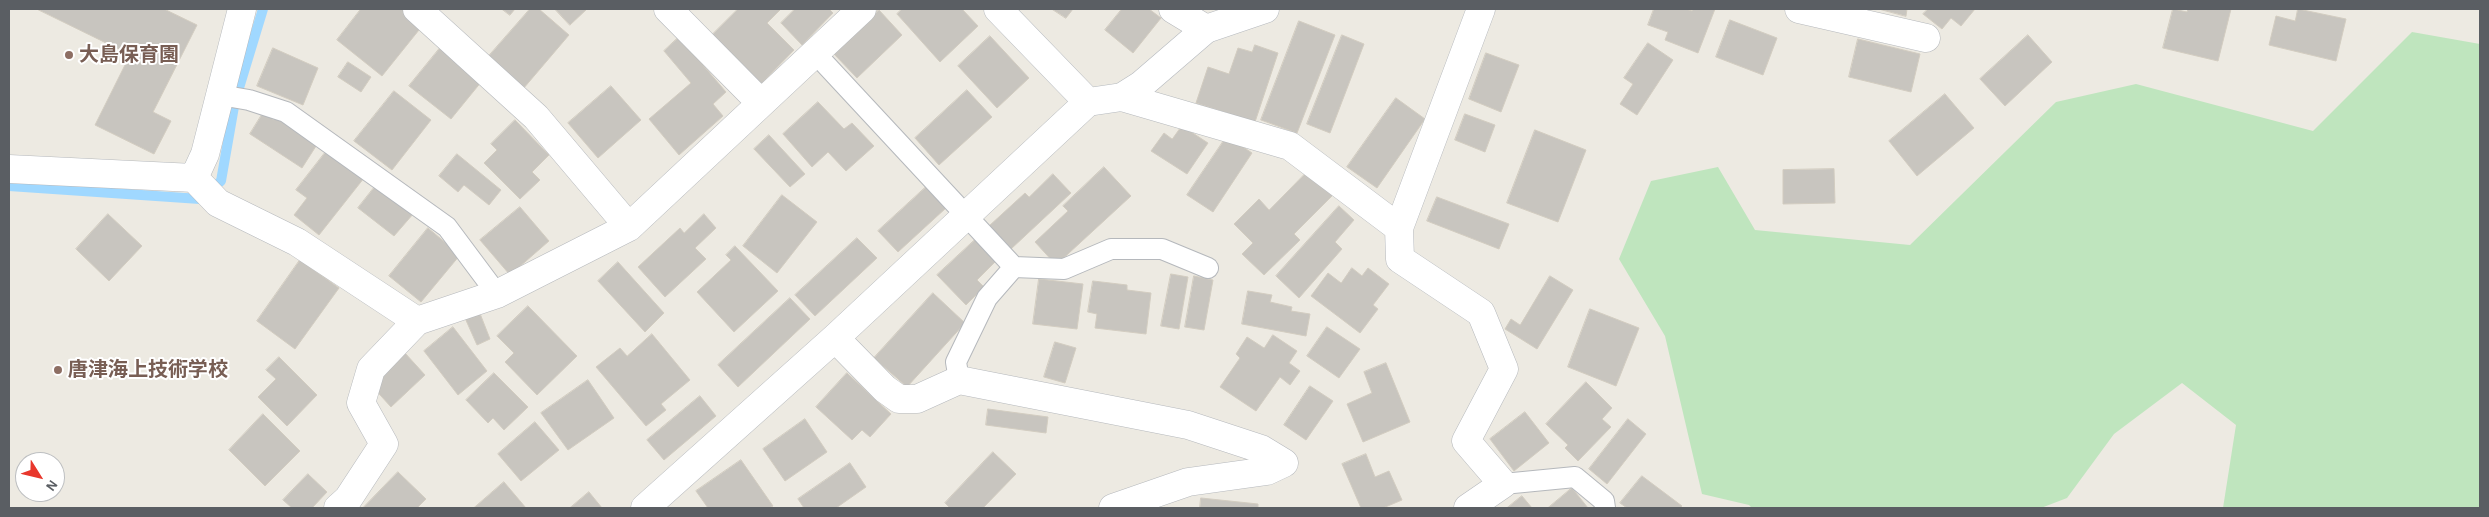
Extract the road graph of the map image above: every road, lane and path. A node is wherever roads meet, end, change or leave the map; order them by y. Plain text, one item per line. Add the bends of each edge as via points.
1 (242, 9) edge
2 (417, 9) edge
3 (668, 9) edge
4 (862, 9) edge
5 (998, 9) edge
6 (1173, 9) edge
7 (1266, 9) edge
8 (1481, 9) edge
9 (1799, 9) edge
10 (1206, 29) junction
11 (1926, 38) dead end
12 (815, 53) junction
13 (220, 95) junction
14 (1122, 98) junction
15 (1088, 102) junction
16 (762, 103) junction
17 (9, 169) edge
18 (194, 178) junction
19 (966, 215) junction
20 (629, 227) junction
21 (1398, 228) junction
22 (1014, 267) junction
23 (1208, 268) dead end
24 (496, 294) junction
25 (417, 321) junction
26 (834, 338) junction
27 (959, 380) junction
28 (1502, 484) junction
29 (338, 508) edge
30 (645, 508) edge
31 (1113, 508) edge
32 (1468, 508) edge
33 (1605, 508) edge

1 - 13 street
2 - 20 street via 536,117
3 - 16 street
4 - 12 street
5 - 15 street
6 - 10 street
7 - 10 street
8 - 21 street
9 - 11 street
10 - 14 street
12 - 16 street
12 - 19 lane
13 - 18 street
13 - 24 lane via 286,112 447,227
14 - 15 street
14 - 21 street via 1290,146
15 - 19 street
16 - 20 street
17 - 18 street
18 - 25 street via 218,203 297,242
19 - 22 lane
19 - 26 street
20 - 24 street
21 - 28 street via 1400,259 1481,313 1504,369 1466,441
22 - 23 lane via 1064,269 1111,249 1162,249
22 - 27 lane via 987,298 956,362
24 - 25 street
25 - 29 street via 370,369 361,403 384,444 348,499
26 - 27 street via 899,400 917,399
26 - 30 street
27 - 31 street via 1188,425 1260,449 1284,464 1267,471 1188,482
28 - 32 street
28 - 33 lane via 1575,476 1604,501

